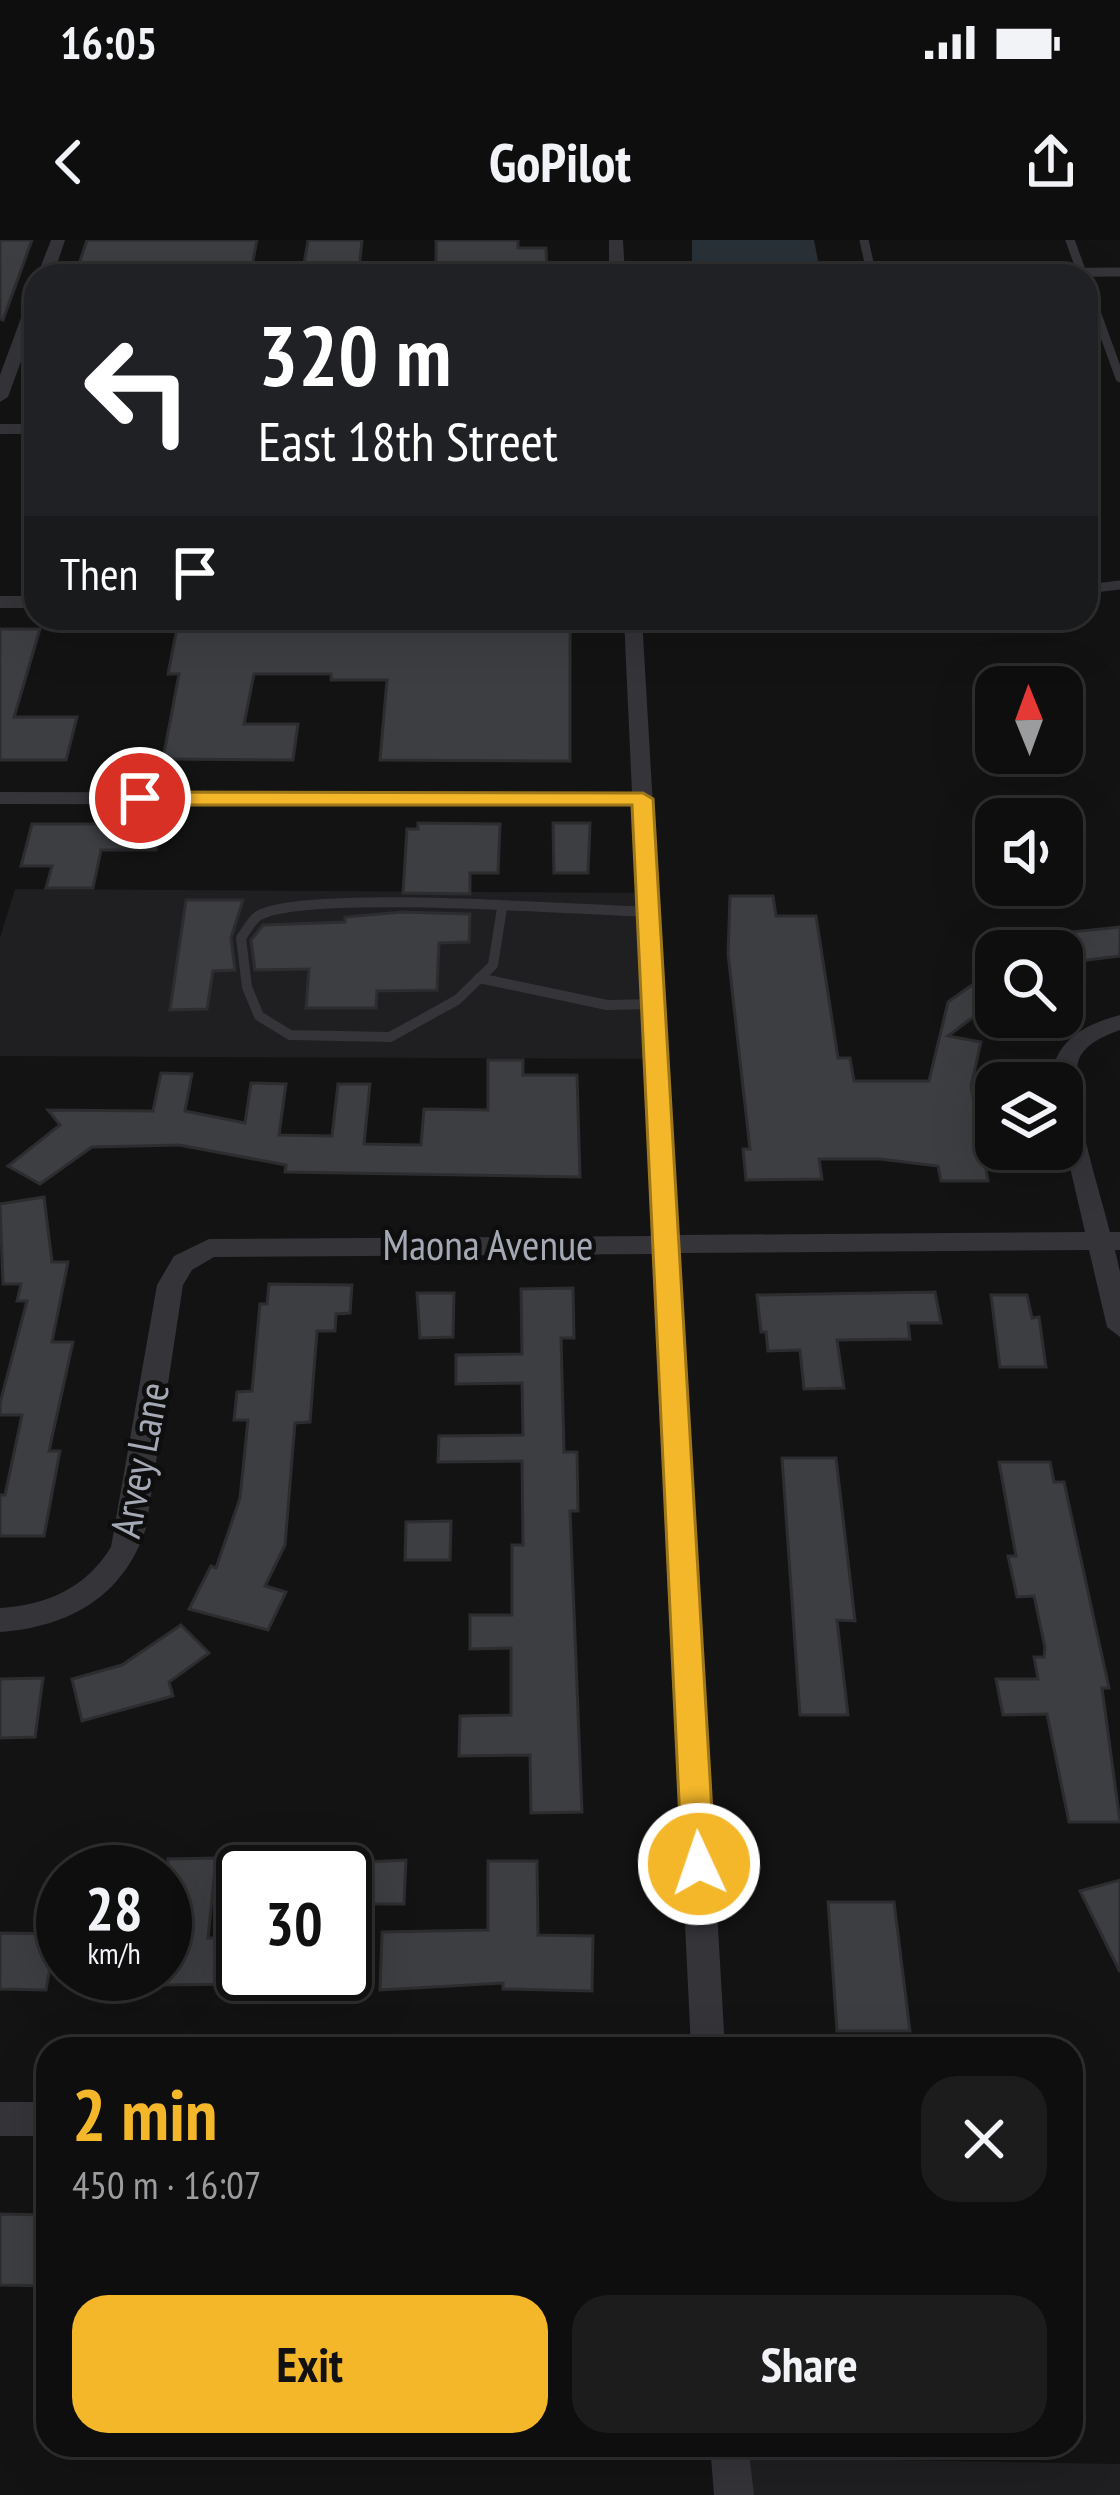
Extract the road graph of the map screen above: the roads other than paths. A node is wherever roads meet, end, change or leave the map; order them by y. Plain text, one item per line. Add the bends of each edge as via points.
1 (24, 311) edge
2 (12, 314) dead end
3 (1098, 317) edge
4 (24, 335) edge
5 (1120, 379) edge
6 (0, 397) edge
7 (634, 630) edge
8 (0, 798) edge
9 (643, 799) junction
10 (502, 908) junction
11 (649, 912) junction
12 (479, 978) junction
13 (653, 1004) junction
14 (1120, 1022) edge
15 (1110, 1241) edge
16 (666, 1243) junction
17 (169, 1293) joint
18 (1120, 1327) edge
19 (0, 1620) edge
20 (707, 2037) edge
21 (0, 2119) edge
22 (36, 2120) edge
23 (730, 2457) edge
24 (734, 2495) edge

1 - 2 street
3 - 5 lane
4 - 6 street
7 - 9 street
8 - 9 street
9 - 11 street
10 - 11 lane
10 - 12 lane via 493,965
10 - 12 lane via 299,907 260,916 241,938 259,1016 290,1035 390,1037 457,1000
11 - 13 street
12 - 13 lane via 607,1005
13 - 16 street
14 - 15 street via 1079,1041 1062,1071
15 - 16 street, Maona Avenue
15 - 18 street
16 - 17 street, Maona Avenue via 225,1245 183,1262
16 - 20 street
17 - 19 street, Arvey Lane via 132,1528 120,1559 71,1604
21 - 22 street
23 - 24 street

